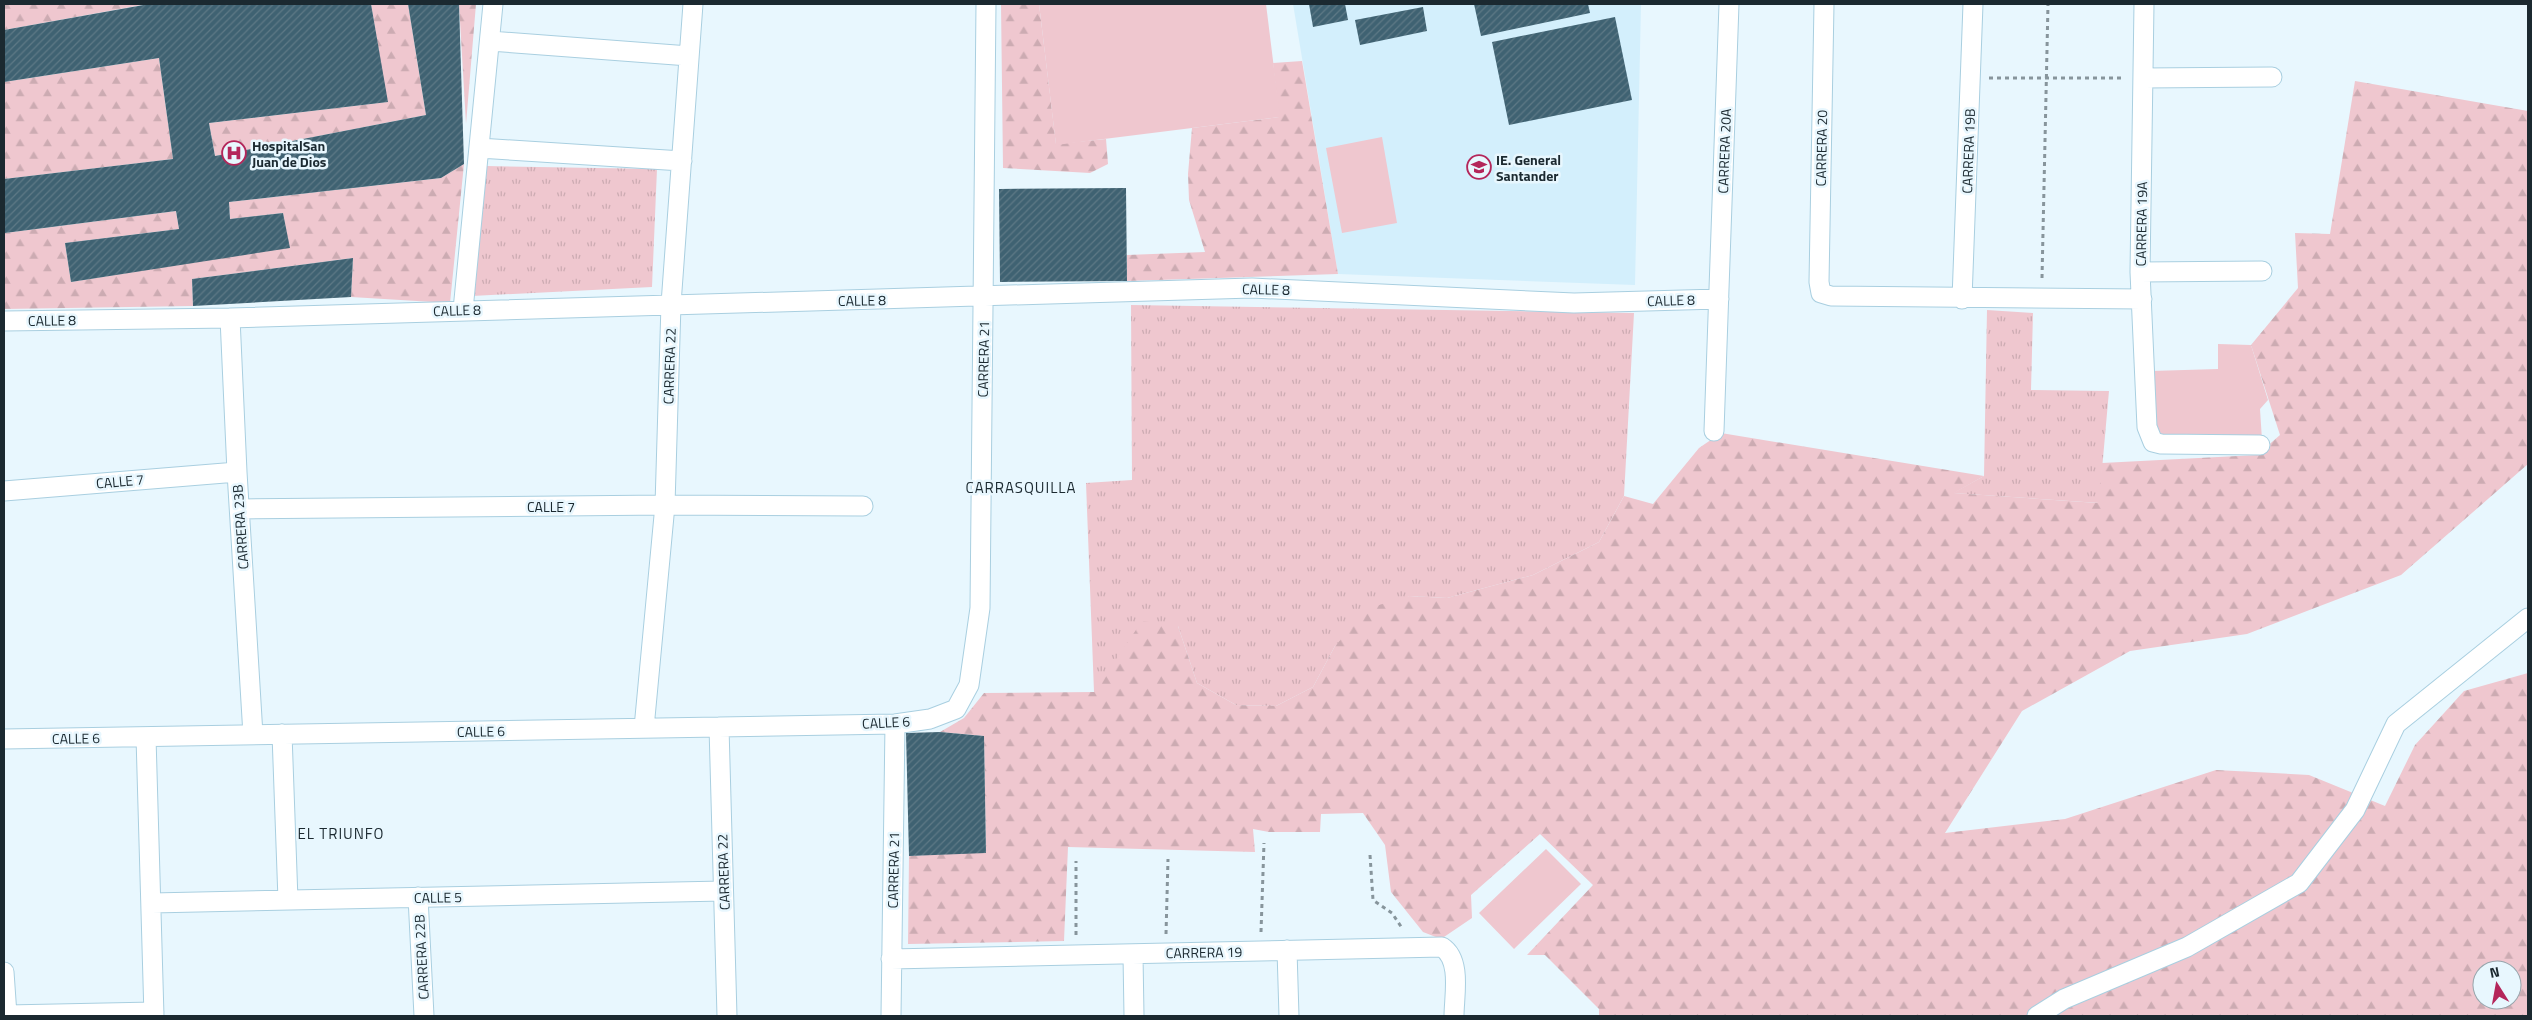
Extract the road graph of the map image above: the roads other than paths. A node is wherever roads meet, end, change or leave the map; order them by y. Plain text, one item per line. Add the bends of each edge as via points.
1 (493, 4) edge
2 (693, 4) edge
3 (986, 4) edge
4 (1728, 4) edge
5 (1824, 4) edge
6 (1973, 4) edge
7 (2144, 4) edge
8 (490, 40) junction
9 (689, 56) junction
10 (2272, 77) dead end
11 (2143, 78) junction
12 (479, 148) junction
13 (682, 161) junction
14 (2262, 271) dead end
15 (2140, 272) junction
16 (984, 297) junction
17 (1962, 298) junction
18 (1719, 299) junction
19 (2142, 299) junction
20 (671, 304) junction
21 (462, 310) junction
22 (230, 318) junction
23 (4, 320) edge
24 (1714, 431) dead end
25 (2260, 445) dead end
26 (237, 472) junction
27 (4, 491) edge
28 (665, 505) junction
29 (863, 506) dead end
30 (240, 509) junction
31 (2528, 618) edge
32 (956, 709) joint
33 (895, 724) junction
34 (719, 727) junction
35 (644, 728) junction
36 (282, 734) junction
37 (253, 735) junction
38 (146, 737) junction
39 (4, 739) edge
40 (723, 891) junction
41 (418, 897) junction
42 (288, 900) junction
43 (152, 903) junction
44 (1287, 950) junction
45 (1133, 955) junction
46 (891, 959) junction
47 (4, 972) edge
48 (154, 1014) edge
49 (424, 1016) edge
50 (727, 1016) edge
51 (891, 1016) edge
52 (1134, 1016) edge
53 (1288, 1016) edge
54 (1454, 1016) edge
55 (2037, 1016) edge

1 - 8 street
2 - 9 street, CARRERA 22
3 - 16 street, CARRERA 21
4 - 18 street, CARRERA 20A
5 - 17 street, CARRERA 20 via 1820,293 1831,296
6 - 17 street, CARRERA 19B
7 - 11 street, CARRERA 19A
8 - 9 street
8 - 12 street
9 - 13 street, CARRERA 22
10 - 11 street
11 - 15 street, CARRERA 19A
12 - 13 street
12 - 21 street
13 - 20 street, CARRERA 22
14 - 15 street
15 - 19 street, CARRERA 19A
16 - 18 street, CALLE 8 via 1252,288 1574,303
16 - 20 street, CALLE 8
16 - 32 street, CARRERA 21 via 980,608 969,684
17 - 19 street
18 - 24 street, CARRERA 20A
19 - 25 street, CARRERA 19A via 2147,427 2153,442
20 - 21 street, CALLE 8
20 - 28 street, CARRERA 22
21 - 22 street, CALLE 8
22 - 23 street, CALLE 8
22 - 26 street, CARRERA 23B
26 - 27 street, CALLE 7
26 - 30 street, CARRERA 23B
28 - 29 street, CALLE 7
28 - 30 street, CALLE 7
28 - 35 street, CARRERA 22
30 - 37 street, CARRERA 23B
31 - 55 street via 2396,724 2355,810 2299,883 2187,948 2064,998
32 - 33 street, CALLE 6 via 930,719
33 - 34 street, CALLE 6
33 - 46 street, CARRERA 21
34 - 35 street, CALLE 6
34 - 40 street, CARRERA 22
35 - 36 street, CALLE 6
36 - 37 street, CALLE 6
36 - 42 street
37 - 38 street, CALLE 6
38 - 39 street, CALLE 6
38 - 43 street
40 - 41 street, CALLE 5
40 - 50 street, CARRERA 22
41 - 42 street, CALLE 5
41 - 49 street, CARRERA 22B
42 - 43 street, CALLE 5
43 - 48 street
44 - 45 street, CARRERA 19
44 - 53 street
44 - 54 street, CARRERA 19 via 1442,948 1450,952 1454,961
45 - 46 street, CARRERA 19
45 - 52 street
46 - 51 street, CARRERA 21
47 - 48 street via 7,1015

